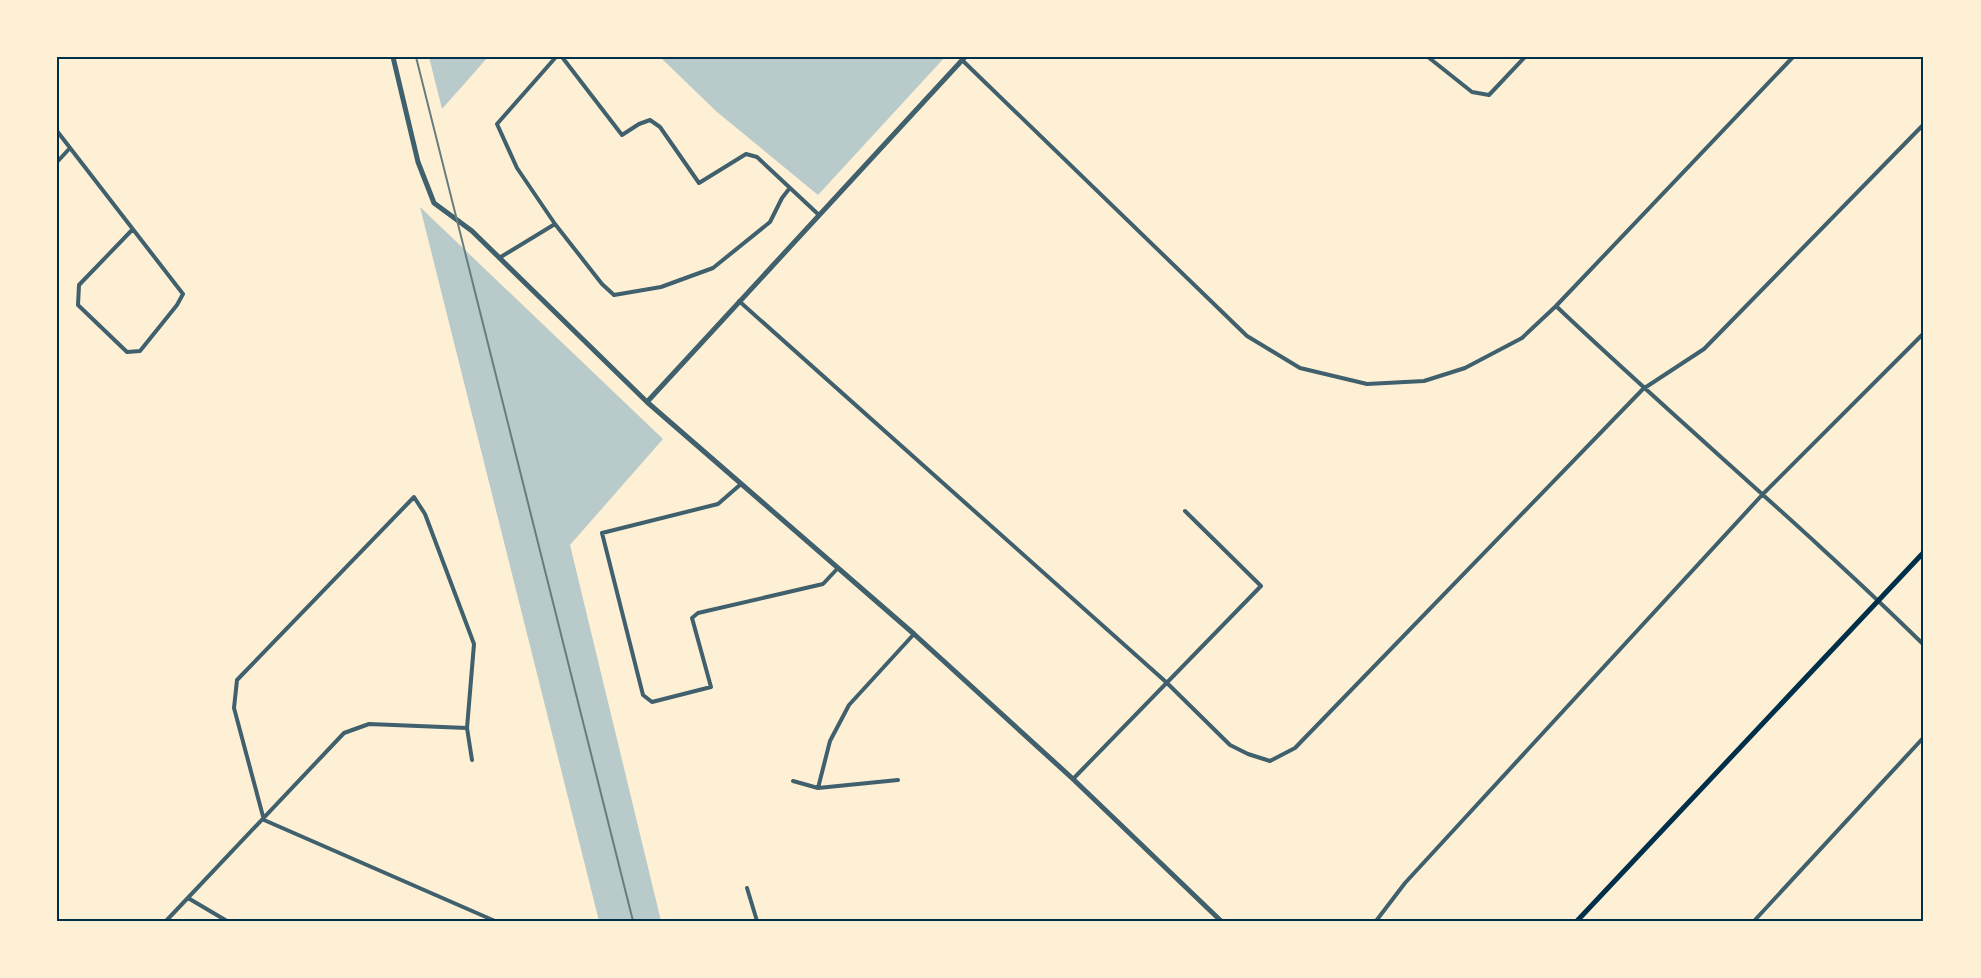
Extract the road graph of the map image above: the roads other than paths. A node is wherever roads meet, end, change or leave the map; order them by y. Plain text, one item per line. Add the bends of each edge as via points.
1 (393, 57) edge
2 (556, 57) edge
3 (562, 57) edge
4 (1428, 57) edge
5 (1525, 57) edge
6 (1793, 57) edge
7 (963, 58) edge
8 (1924, 124) edge
9 (57, 131) edge
10 (70, 148) junction
11 (57, 162) edge
12 (789, 189) junction
13 (819, 215) junction
14 (555, 224) junction
15 (132, 230) junction
16 (499, 258) junction
17 (739, 301) junction
18 (1556, 306) junction
19 (1924, 333) edge
20 (1643, 389) junction
21 (647, 402) junction
22 (741, 484) junction
23 (1762, 495) junction
24 (1185, 511) dead end
25 (1924, 552) edge
26 (838, 568) junction
27 (1878, 600) junction
28 (914, 634) junction
29 (1924, 645) edge
30 (1166, 682) junction
31 (467, 728) junction
32 (1924, 737) edge
33 (472, 760) dead end
34 (1073, 779) junction
35 (898, 780) dead end
36 (793, 781) dead end
37 (818, 788) junction
38 (264, 820) junction
39 (747, 888) dead end
40 (188, 898) junction
41 (1581, 920) edge
42 (166, 921) edge
43 (227, 921) edge
44 (495, 921) edge
45 (757, 921) edge
46 (1221, 921) edge
47 (1376, 921) edge
48 (1754, 921) edge

1 - 16 street via 418,162 434,203 472,231
2 - 14 street via 497,124 517,168
3 - 12 street via 622,135 650,120 660,127 699,183 746,154 757,157
4 - 5 street via 1472,92 1489,95
6 - 18 street
7 - 13 street
7 - 18 street via 1247,336 1300,369 1367,384 1424,381 1465,368 1522,338
8 - 20 street via 1704,349
9 - 10 street
10 - 11 street
10 - 15 street
12 - 13 street
12 - 14 street via 770,222 713,268 661,287 614,295
13 - 17 street
14 - 16 street
15 - 15 street via 183,294 140,351 127,352 78,305 79,285
16 - 21 street
17 - 21 street
17 - 30 street
18 - 20 street
19 - 23 street
20 - 23 street
20 - 30 street via 1295,748 1270,761 1230,745
21 - 22 street
22 - 26 street
22 - 26 street via 718,504 602,533 643,695 651,702 711,687 692,618 698,613 823,584
23 - 27 street
23 - 47 street via 1405,882
24 - 30 street via 1261,586
25 - 27 main road
26 - 28 street
27 - 29 street
27 - 41 main road
28 - 34 street
28 - 37 street via 849,705 830,741
30 - 34 street
31 - 33 street
31 - 38 street via 369,724 344,733
31 - 38 street via 474,644 425,514 414,497 237,680 234,708
32 - 48 street
34 - 46 street
35 - 37 street
36 - 37 street
38 - 40 street
38 - 44 street
39 - 45 street
40 - 42 street
40 - 43 street

